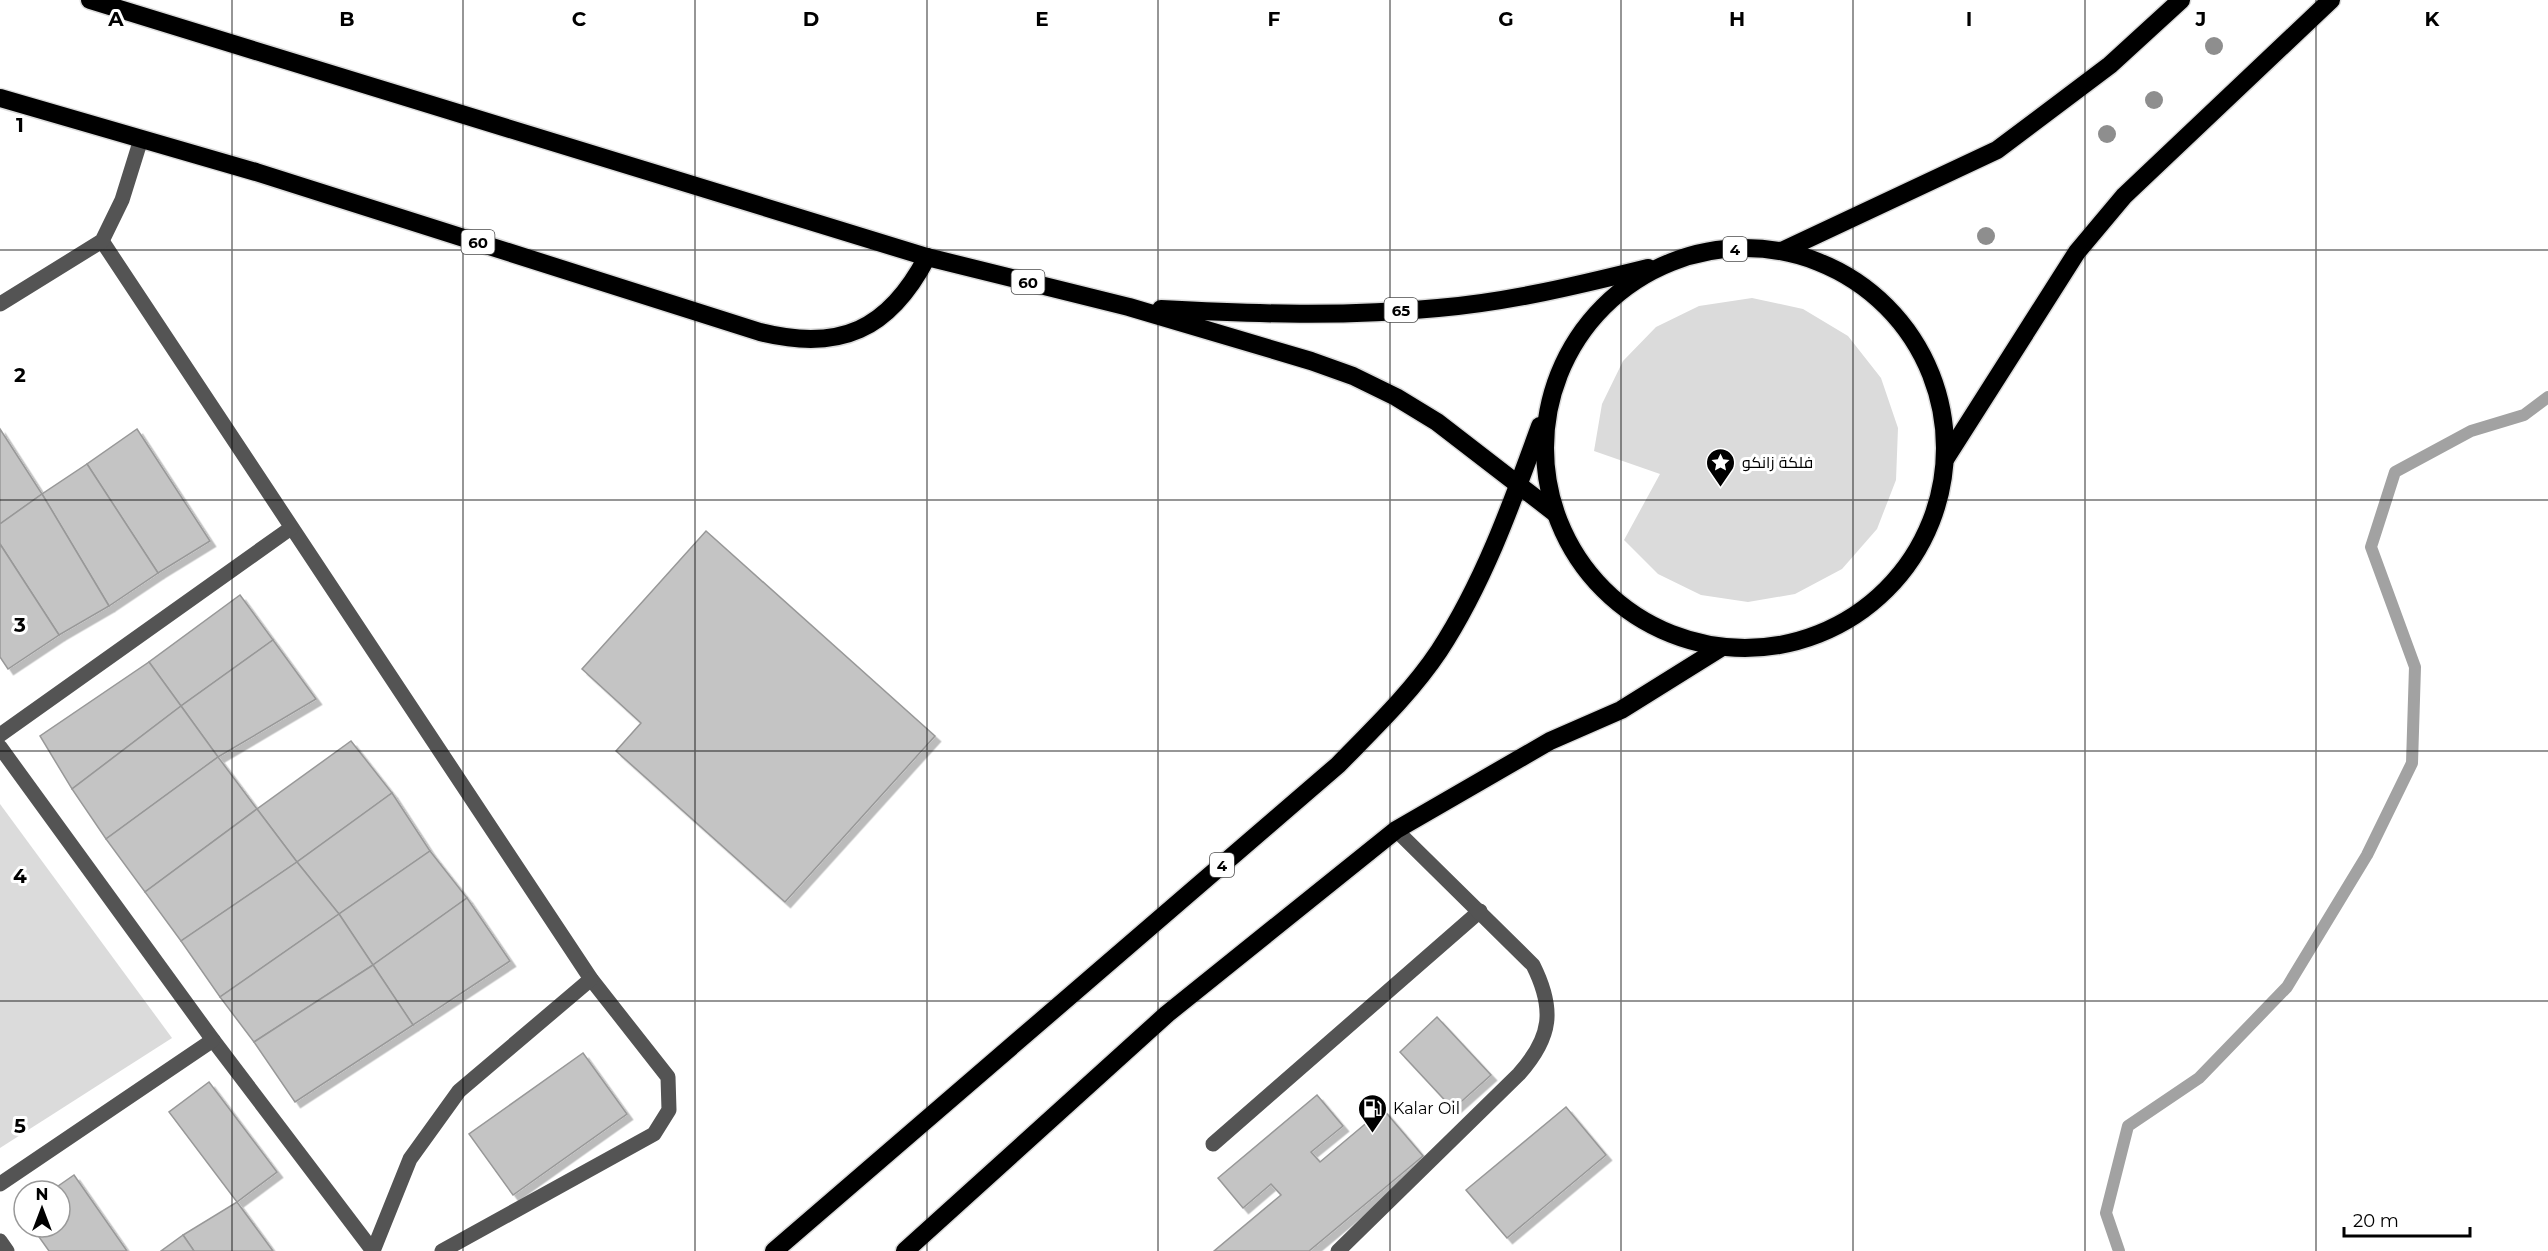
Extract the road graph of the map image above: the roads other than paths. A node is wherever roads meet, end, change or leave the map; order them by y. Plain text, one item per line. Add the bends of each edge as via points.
1 (90, 0) edge
2 (2181, 0) edge
3 (2331, 0) edge
4 (0, 98) edge
5 (141, 139) junction
6 (102, 241) junction
7 (1782, 251) junction
8 (927, 257) junction
9 (1669, 263) junction
10 (0, 304) edge
11 (1129, 307) junction
12 (1552, 390) junction
13 (1946, 458) junction
14 (1519, 485) junction
15 (1555, 513) junction
16 (291, 528) junction
17 (1722, 647) junction
18 (0, 735) edge
19 (0, 747) edge
20 (1396, 830) junction
21 (1480, 911) junction
22 (591, 979) junction
23 (213, 1040) junction
24 (1213, 1144) dead end
25 (0, 1184) edge
26 (0, 1241) edge
27 (7, 1251) edge
28 (373, 1251) edge
29 (442, 1251) edge
30 (774, 1251) edge
31 (905, 1251) edge
32 (1338, 1251) edge

1 - 8 highway, 60
2 - 7 highway, 4 via 2110,65 1997,150
3 - 13 highway, 4 via 2124,196 2077,252
4 - 5 highway, 60
5 - 6 street via 123,200
5 - 8 highway, 60 via 789,339 818,340 846,335 872,322 896,305
6 - 10 street
6 - 16 street
7 - 9 highway, 4 via 1744,248 1706,252
7 - 13 highway, 4 via 1836,270 1884,303 1919,348 1940,401
8 - 11 highway, 60
9 - 11 highway, 65 via 1516,297 1438,308 1284,314
9 - 12 highway, 4 via 1618,293 1578,337
11 - 14 highway via 1267,346 1353,376 1437,422
12 - 14 highway, 4
12 - 15 highway, 4 via 1544,452
13 - 17 highway, 4 via 1936,512 1918,551 1891,585 1866,606 1820,634 1788,644
14 - 15 highway
14 - 30 highway, 4 via 1466,605 1438,652 1377,725 1338,765
15 - 17 highway, 4 via 1580,563 1619,604 1667,633
16 - 18 street
16 - 22 street
17 - 20 highway via 1621,710 1550,741
19 - 23 street
20 - 21 street
20 - 31 highway via 1167,1014
21 - 24 street
21 - 32 street via 1533,965 1544,986 1548,1010 1545,1034 1536,1056
22 - 28 street via 459,1090 410,1159
22 - 29 street via 668,1077 669,1110 654,1134
23 - 25 street
23 - 28 street
26 - 27 street

